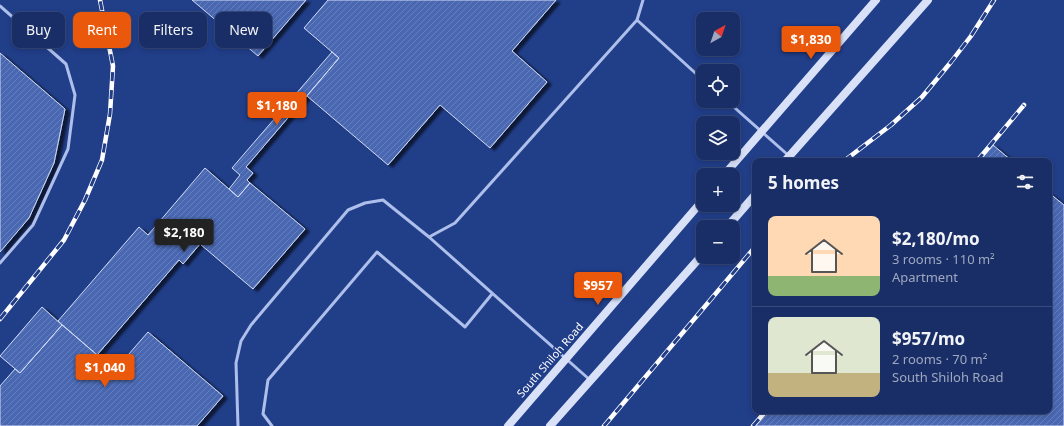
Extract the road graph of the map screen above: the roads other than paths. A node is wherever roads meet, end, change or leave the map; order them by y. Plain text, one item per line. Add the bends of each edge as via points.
1 (643, 0) edge
2 (876, 0) edge
3 (928, 0) edge
4 (0, 6) edge
5 (637, 20) junction
6 (696, 74) edge
7 (735, 108) edge
8 (761, 132) junction
9 (786, 158) edge
10 (788, 158) edge
11 (730, 168) edge
12 (752, 198) edge
13 (696, 208) edge
14 (733, 220) edge
15 (429, 237) junction
16 (696, 262) edge
17 (0, 263) edge
18 (492, 294) junction
19 (565, 359) junction
20 (590, 380) junction
21 (238, 426) edge
22 (272, 426) edge
23 (508, 426) edge
24 (550, 426) edge

1 - 5 lane
2 - 8 main road
3 - 10 main road
4 - 17 lane via 66,64 75,95 68,148 33,225
5 - 6 lane
5 - 15 lane via 455,223
7 - 8 lane
8 - 9 lane
8 - 11 main road
12 - 14 main road
13 - 19 main road, South Shiloh Road
15 - 18 lane
15 - 21 lane via 383,200 365,203 348,210 240,341 236,363
16 - 20 main road
18 - 19 lane
18 - 22 lane via 465,328 377,252 268,380 263,414
19 - 20 lane
19 - 23 main road, South Shiloh Road
20 - 24 main road

